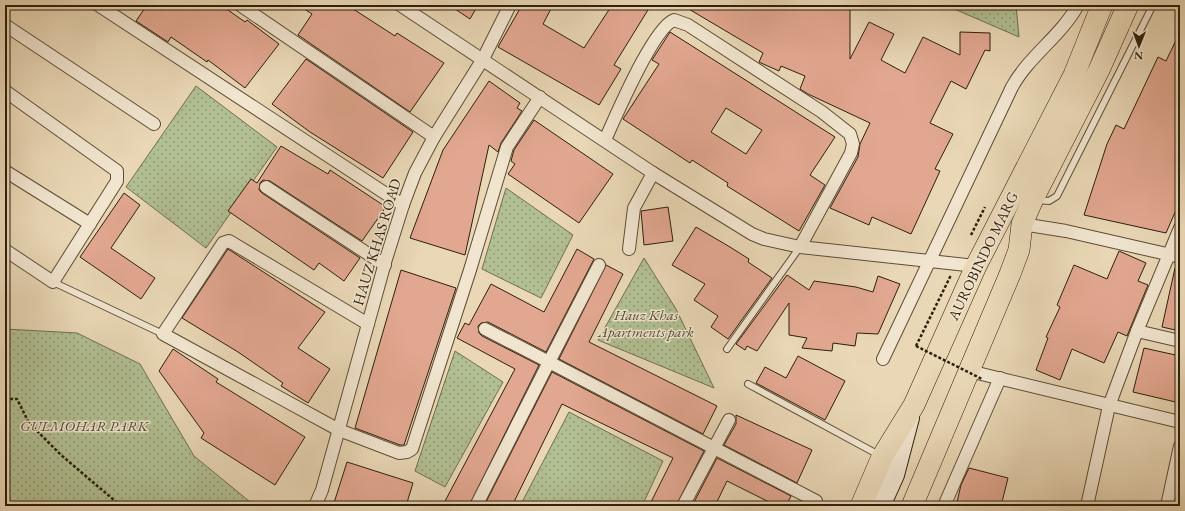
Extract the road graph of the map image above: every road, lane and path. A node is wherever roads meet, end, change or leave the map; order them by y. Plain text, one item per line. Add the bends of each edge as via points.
1 (98, 5) edge
2 (240, 5) edge
3 (400, 5) edge
4 (510, 5) edge
5 (1078, 5) edge
6 (1102, 5) edge
7 (1128, 5) edge
8 (1153, 5) edge
9 (5, 25) edge
10 (483, 59) junction
11 (5, 91) edge
12 (540, 97) junction
13 (154, 124) dead end
14 (434, 137) junction
15 (604, 140) junction
16 (5, 171) edge
17 (653, 173) junction
18 (266, 187) dead end
19 (1033, 198) junction
20 (403, 205) junction
21 (90, 224) junction
22 (1022, 224) junction
23 (1180, 228) edge
24 (800, 247) junction
25 (629, 249) dead end
26 (5, 250) edge
27 (1174, 256) edge
28 (928, 261) junction
29 (385, 265) junction
30 (599, 265) dead end
31 (976, 266) junction
32 (53, 282) junction
33 (368, 324) junction
34 (485, 329) dead end
35 (1137, 331) junction
36 (163, 334) junction
37 (1180, 340) edge
38 (916, 346) dead end
39 (727, 349) dead end
40 (883, 359) dead end
41 (549, 362) junction
42 (976, 375) junction
43 (1000, 378) junction
44 (748, 384) dead end
45 (5, 399) edge
46 (914, 405) junction
47 (1109, 406) junction
48 (730, 420) dead end
49 (1180, 422) edge
50 (339, 430) junction
51 (714, 446) junction
52 (1180, 446) edge
53 (882, 457) junction
54 (121, 506) edge
55 (315, 506) edge
56 (476, 506) edge
57 (683, 506) edge
58 (814, 506) edge
59 (861, 506) edge
60 (882, 506) edge
61 (912, 506) edge
62 (944, 506) edge
63 (1087, 506) edge
64 (1167, 506) edge

1 - 20 street
2 - 14 street
3 - 10 street
4 - 10 street, HAUZ KHAS ROAD
5 - 28 street via 1015,81
6 - 31 highway, AUROBINDO MARG via 1074,75
7 - 19 highway, AUROBINDO MARG via 1099,70
8 - 19 lane via 1057,196 1049,201
9 - 13 street
10 - 12 street
10 - 14 street, HAUZ KHAS ROAD
11 - 21 street via 117,171 116,181
12 - 15 street
12 - 50 street via 507,147 412,449 399,453
14 - 20 street, HAUZ KHAS ROAD via 415,173
15 - 17 street
15 - 24 street via 643,59 665,26 674,20 688,25 822,112 850,134 853,144 851,153
16 - 21 street
17 - 24 street via 752,234
17 - 25 street via 634,208
18 - 29 street
19 - 22 highway, AUROBINDO MARG
20 - 29 street, HAUZ KHAS ROAD
21 - 32 street
22 - 27 street via 1066,231
22 - 42 highway, AUROBINDO MARG via 1018,250
23 - 27 street
24 - 28 street
24 - 39 lane
26 - 32 street
27 - 35 street
28 - 31 street
28 - 40 street
29 - 33 street, HAUZ KHAS ROAD
30 - 41 street
31 - 46 highway, AUROBINDO MARG
32 - 36 lane
33 - 36 street via 229,241 223,243
33 - 50 street, HAUZ KHAS ROAD
34 - 41 street
35 - 37 street
35 - 47 street
36 - 50 street
38 - 42 path, bridge
41 - 51 street
41 - 56 street
42 - 43 street
42 - 61 highway, AUROBINDO MARG
43 - 47 street
43 - 62 street
44 - 53 lane
45 - 54 path via 17,399 29,423
46 - 53 highway, AUROBINDO MARG
46 - 60 main road via 895,475
47 - 49 street
47 - 63 street
48 - 51 street
50 - 55 street, HAUZ KHAS ROAD
51 - 57 street
51 - 58 street via 816,501
52 - 64 street
53 - 59 highway, AUROBINDO MARG

